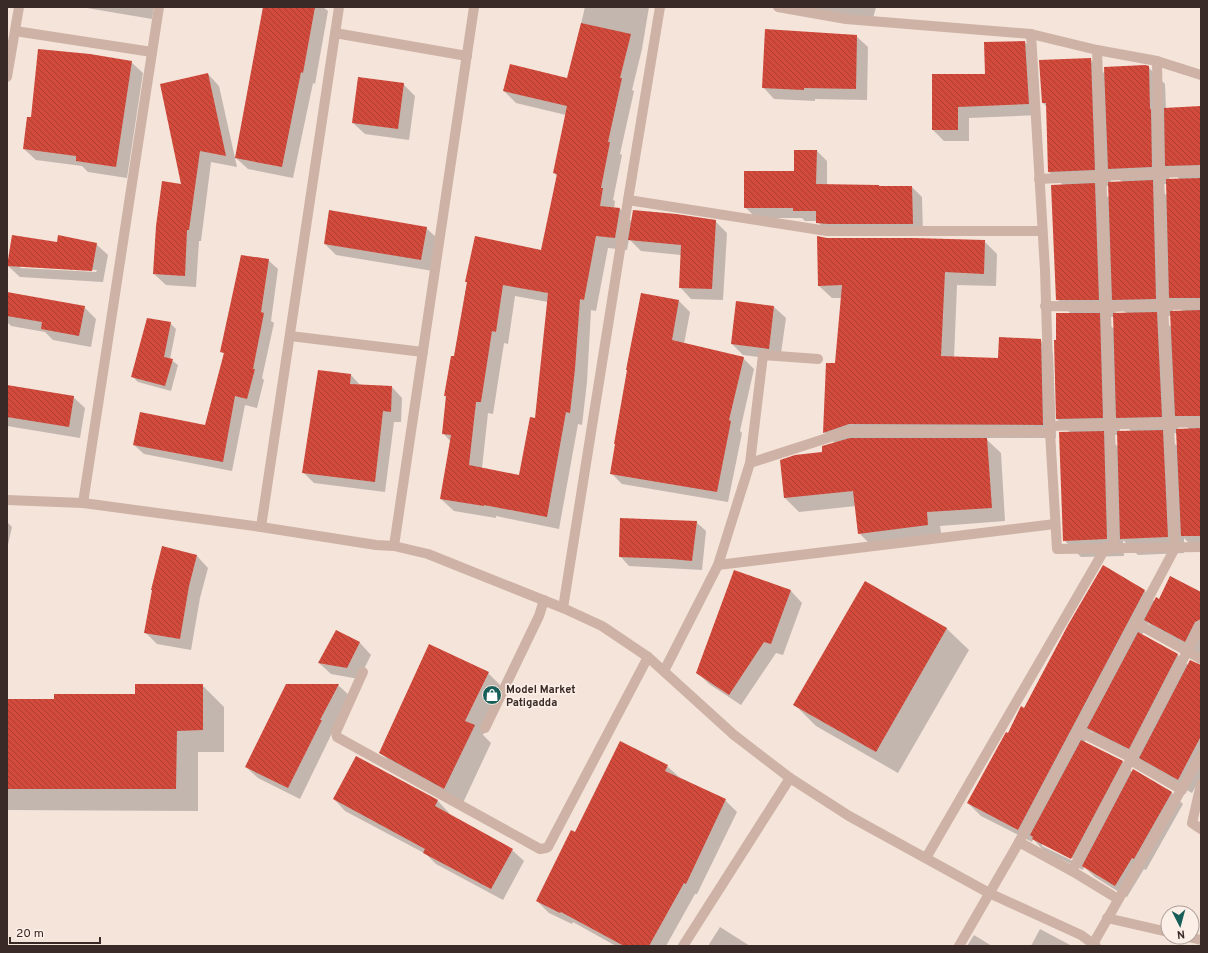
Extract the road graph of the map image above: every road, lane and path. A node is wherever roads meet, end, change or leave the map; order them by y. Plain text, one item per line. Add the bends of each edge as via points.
1 (19, 7) edge
2 (159, 7) edge
3 (339, 7) edge
4 (474, 7) edge
5 (660, 7) edge
6 (778, 7) edge
7 (15, 31) junction
8 (335, 33) junction
9 (1031, 34) junction
10 (1097, 50) junction
11 (152, 52) junction
12 (467, 56) junction
13 (1158, 61) junction
14 (1201, 75) edge
15 (7, 77) edge
16 (1201, 171) edge
17 (1159, 173) junction
18 (1102, 175) junction
19 (1039, 179) junction
20 (628, 200) junction
21 (1042, 231) junction
22 (1201, 304) edge
23 (1163, 305) junction
24 (1045, 306) junction
25 (1106, 307) junction
26 (290, 336) junction
27 (423, 352) junction
28 (818, 359) dead end
29 (1201, 422) edge
30 (1170, 423) junction
31 (1110, 425) junction
32 (1050, 429) junction
33 (750, 462) junction
34 (7, 500) edge
35 (83, 503) junction
36 (1055, 524) junction
37 (261, 528) junction
38 (394, 546) junction
39 (1110, 547) junction
40 (1201, 547) edge
41 (1176, 548) junction
42 (718, 565) junction
43 (544, 600) junction
44 (563, 608) junction
45 (1136, 623) junction
46 (1201, 625) edge
47 (1186, 652) junction
48 (648, 657) junction
49 (1201, 659) edge
50 (363, 672) dead end
51 (664, 672) junction
52 (485, 728) dead end
53 (1078, 731) junction
54 (1201, 755) edge
55 (1130, 760) junction
56 (790, 778) junction
57 (1201, 784) edge
58 (1182, 790) junction
59 (1201, 829) edge
60 (1019, 842) junction
61 (926, 858) junction
62 (1072, 871) junction
63 (989, 893) junction
64 (1118, 899) junction
65 (1108, 918) junction
66 (1160, 930) edge
67 (1094, 945) edge
68 (683, 946) edge
69 (959, 946) edge

1 - 7 street
2 - 11 street
3 - 8 street
4 - 12 street
5 - 20 street
6 - 9 street via 846,19
7 - 11 street
7 - 15 street
8 - 12 street
8 - 26 street
9 - 10 street
9 - 19 street
10 - 13 street
10 - 18 street
11 - 35 street
12 - 27 street
13 - 14 street
13 - 17 street
16 - 17 street
17 - 18 street
17 - 23 street
18 - 19 street
18 - 25 street
19 - 21 street
20 - 21 street via 827,231
20 - 44 street
21 - 24 street
22 - 23 street
23 - 25 street
23 - 30 street
24 - 25 street
24 - 32 street
25 - 31 street
26 - 27 street
26 - 37 street
27 - 38 street
28 - 33 street via 763,355
29 - 30 street
30 - 31 street
30 - 41 street
31 - 32 street
31 - 39 street
32 - 33 street via 850,431
32 - 36 street
33 - 42 street
34 - 35 street
35 - 37 street
36 - 39 street via 1057,549
36 - 42 street
37 - 38 street
38 - 43 street via 428,554
39 - 41 street
39 - 61 street
40 - 41 street
41 - 45 street
42 - 51 street
43 - 44 street
43 - 52 street via 539,616
44 - 48 street via 602,626
45 - 47 street
45 - 53 street
46 - 47 street
47 - 49 street
47 - 55 street
48 - 50 street via 548,847 543,849 337,737 336,732
48 - 51 street
51 - 56 street via 734,735
53 - 55 street via 1130,757
53 - 60 street
54 - 58 street
55 - 58 street
55 - 62 street
56 - 61 street via 849,816
56 - 68 street
57 - 59 street via 1192,824
58 - 64 street
60 - 62 street
60 - 63 street
61 - 63 street
62 - 64 street
63 - 67 street via 1081,936
63 - 69 street
64 - 65 street
65 - 66 street
65 - 67 street

